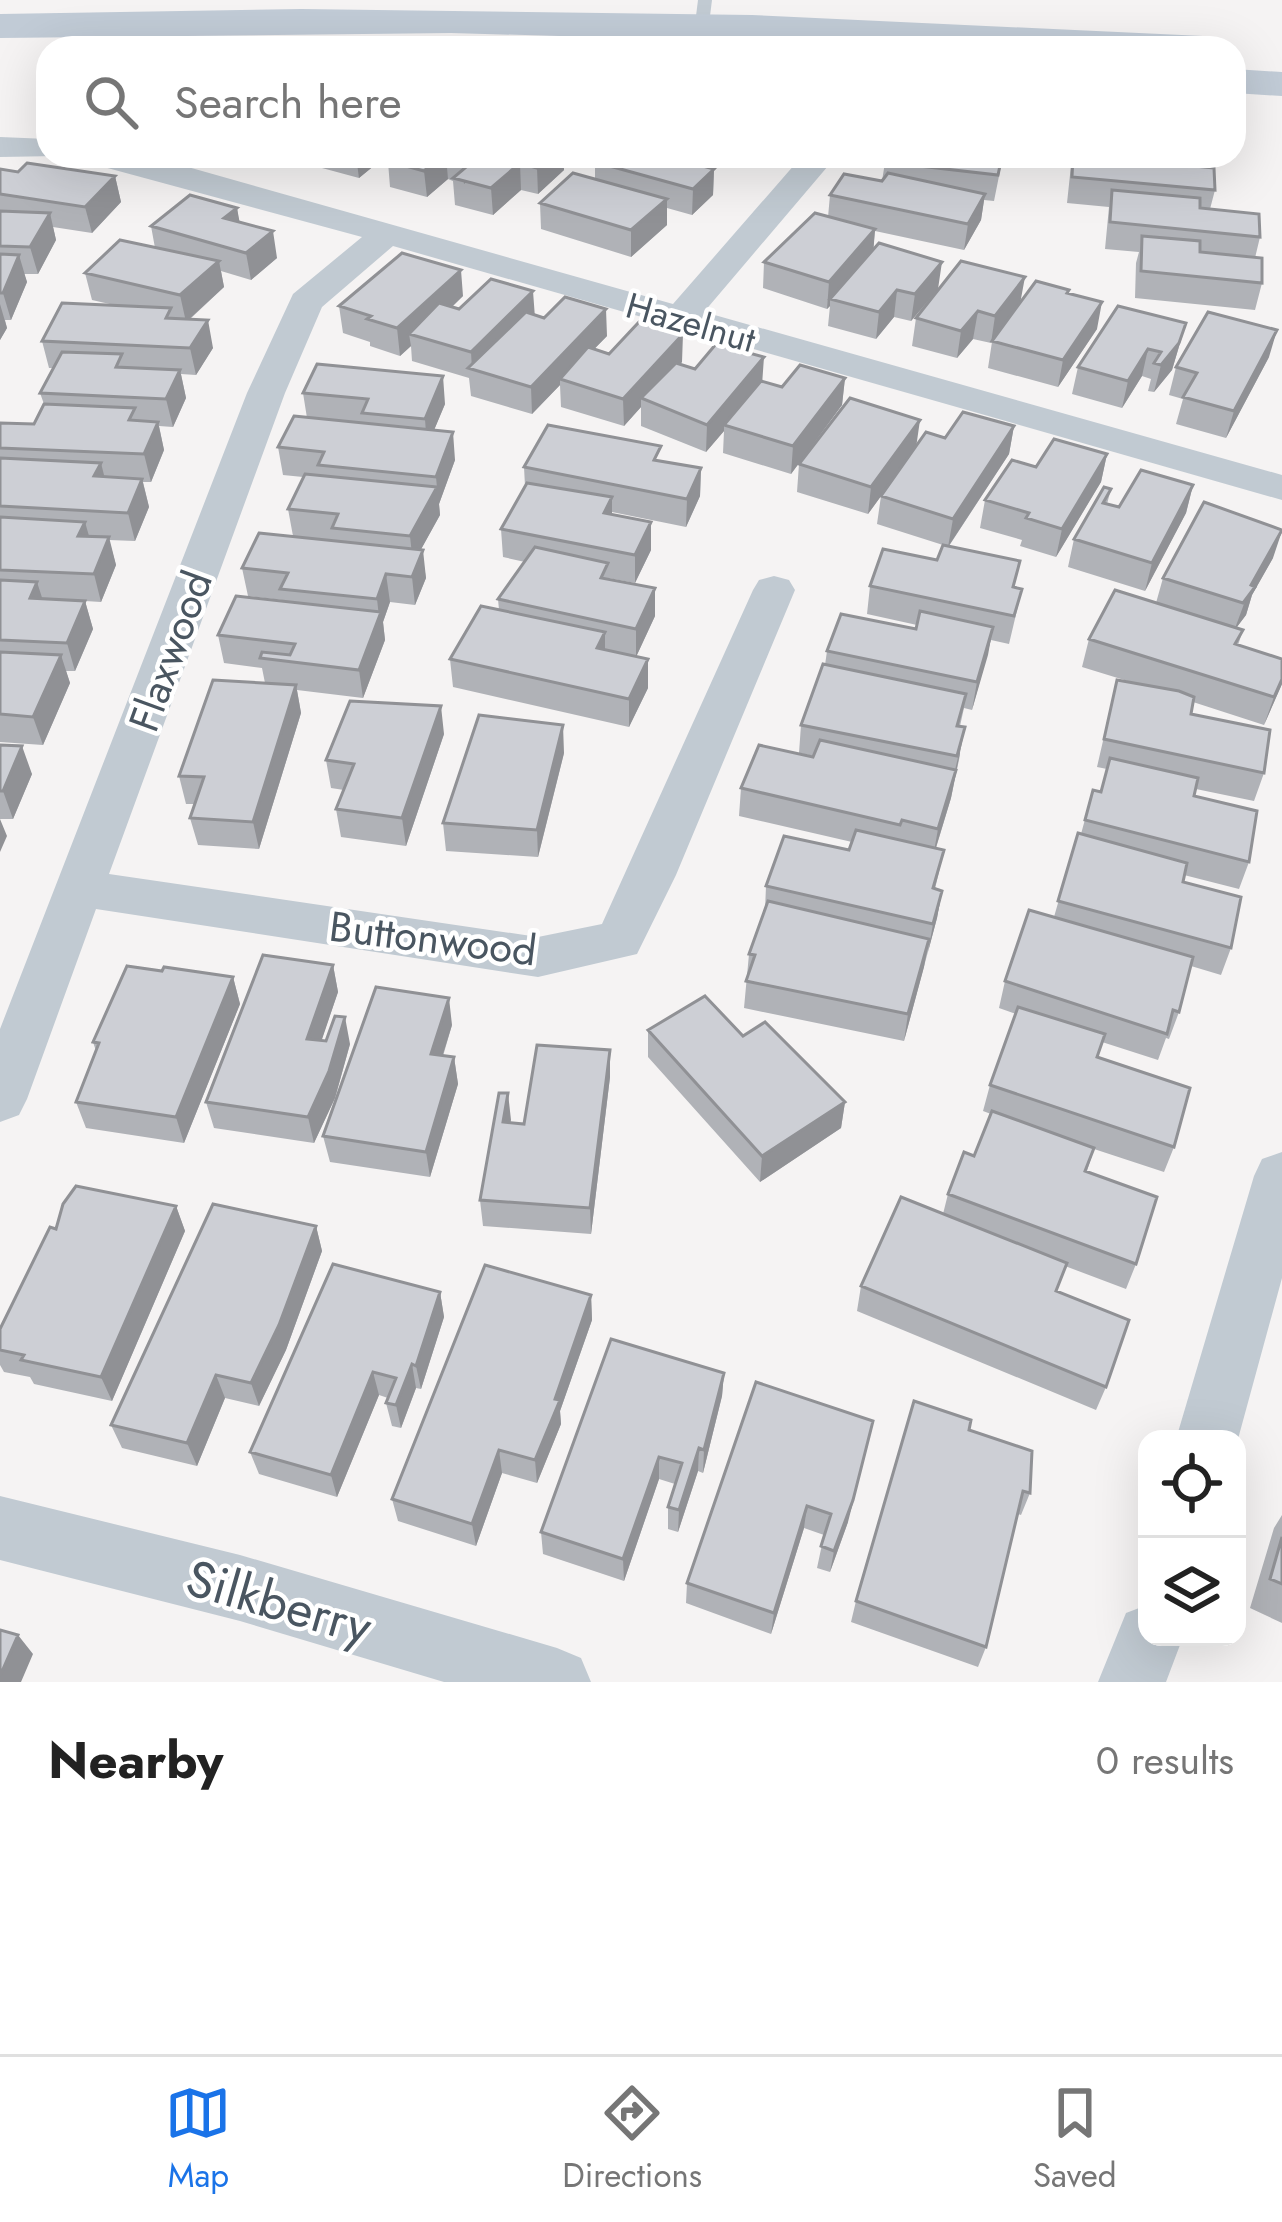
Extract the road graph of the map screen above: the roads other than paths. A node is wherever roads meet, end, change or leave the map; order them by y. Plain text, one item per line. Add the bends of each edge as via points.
1 (702, 25) edge
2 (0, 26) edge
3 (942, 36) edge
4 (1246, 51) edge
5 (1282, 53) edge
6 (36, 56) edge
7 (0, 57) edge
8 (1246, 82) edge
9 (1282, 84) edge
10 (0, 147) edge
11 (36, 148) edge
12 (156, 168) edge
13 (809, 168) edge
14 (386, 234) junction
15 (680, 320) junction
16 (1282, 488) edge
17 (774, 590) dead end
18 (81, 888) junction
19 (0, 1099) edge
20 (1282, 1176) edge
21 (1210, 1430) edge
22 (0, 1528) edge
23 (1146, 1646) edge
24 (557, 1682) edge
25 (1132, 1682) edge

1 - 2 main road
1 - 3 main road
4 - 5 main road
6 - 7 main road
8 - 9 main road
10 - 11 street
12 - 14 street, Hazelnut
13 - 15 street
14 - 15 street, Hazelnut
14 - 18 street, Flaxwood via 306,302
15 - 16 street, Hazelnut
17 - 18 street, Buttonwood via 619,940 538,957
18 - 19 street, Flaxwood
20 - 21 street
22 - 24 street, Silkberry via 240,1588
23 - 25 street

